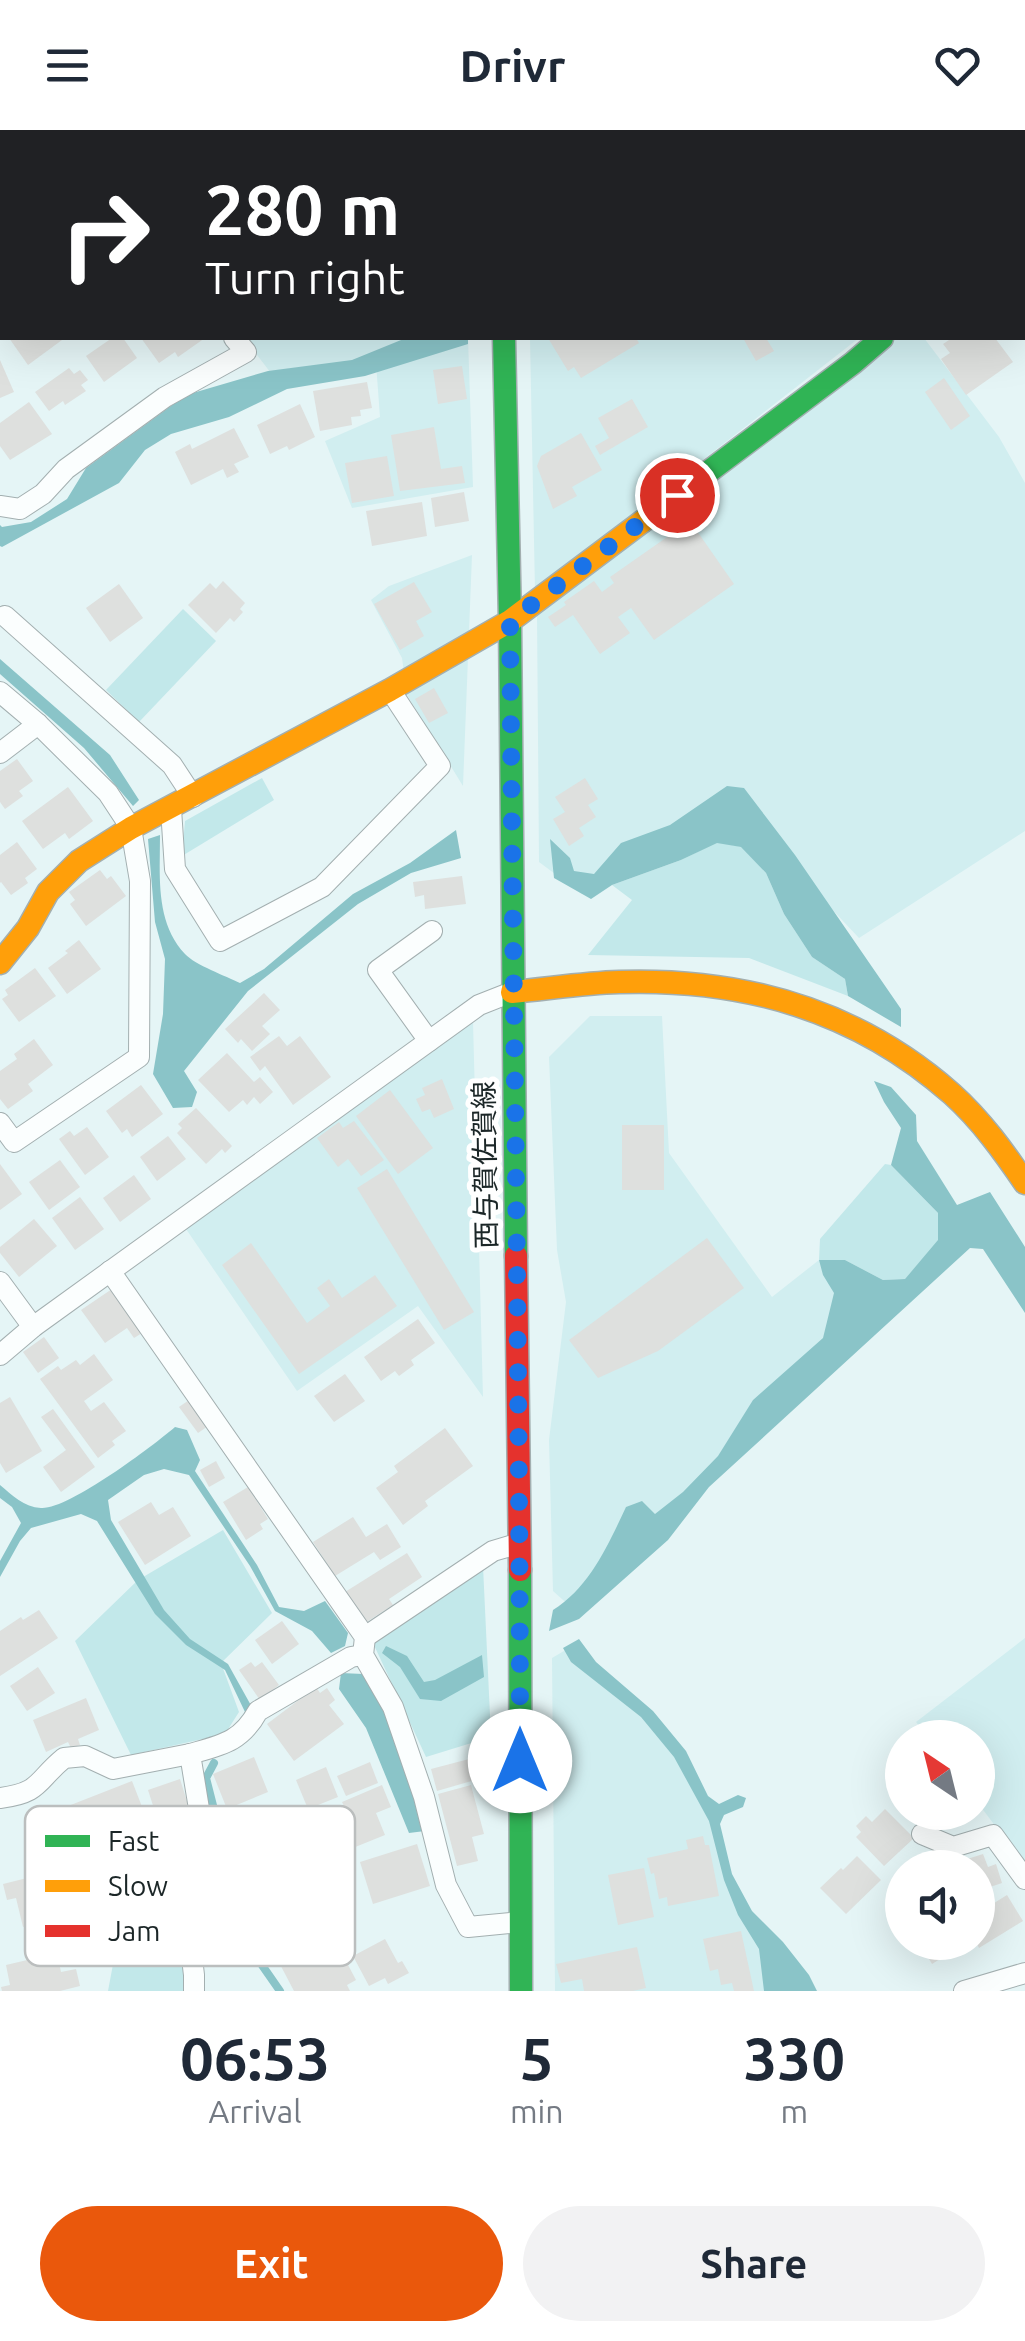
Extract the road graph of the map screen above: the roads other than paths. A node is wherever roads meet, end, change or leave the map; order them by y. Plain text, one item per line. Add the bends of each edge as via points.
1 (236, 340) edge
2 (504, 340) edge
3 (880, 340) edge
4 (0, 506) edge
5 (5, 616) dead end
6 (510, 621) junction
7 (390, 690) junction
8 (0, 692) edge
9 (38, 724) junction
10 (0, 753) edge
11 (193, 797) junction
12 (150, 819) junction
13 (432, 932) dead end
14 (0, 964) edge
15 (512, 992) junction
16 (430, 1041) junction
17 (0, 1123) edge
18 (1025, 1183) edge
19 (110, 1271) junction
20 (0, 1282) edge
21 (33, 1327) junction
22 (0, 1354) edge
23 (520, 1543) junction
24 (364, 1646) junction
25 (190, 1754) junction
26 (0, 1798) edge
27 (198, 1806) edge
28 (922, 1834) dead end
29 (1025, 1879) edge
30 (520, 1922) junction
31 (193, 1966) edge
32 (1025, 1973) edge
33 (194, 1991) edge
34 (520, 1991) edge
35 (964, 1991) edge

1 - 4 street via 246,352 165,398 20,509
2 - 6 main road, 西与賀佐賀線
3 - 6 main road
5 - 11 street via 172,765
6 - 7 main road
6 - 15 main road, 西与賀佐賀線
7 - 11 main road
7 - 12 street via 440,766 322,887 220,941
8 - 9 street
9 - 10 street
9 - 12 street via 108,792
11 - 12 main road
12 - 14 main road via 79,860 48,892
12 - 17 street via 140,881 138,1057 14,1142
13 - 16 street via 378,970
15 - 16 street via 479,1005
15 - 18 main road via 619,982 684,984 771,996 841,1020 953,1095
15 - 23 main road, 西与賀佐賀線
16 - 19 street
19 - 21 street
19 - 24 street
20 - 21 street
21 - 22 street
23 - 24 street via 493,1551
23 - 30 main road, 西与賀佐賀線
24 - 25 street via 258,1710 229,1743
24 - 30 street via 424,1796 446,1885 468,1926
25 - 26 street via 114,1769 85,1756 64,1758 23,1795
25 - 27 street
28 - 29 street via 953,1847 992,1835
30 - 34 main road, 西与賀佐賀線
31 - 33 street
32 - 35 street

